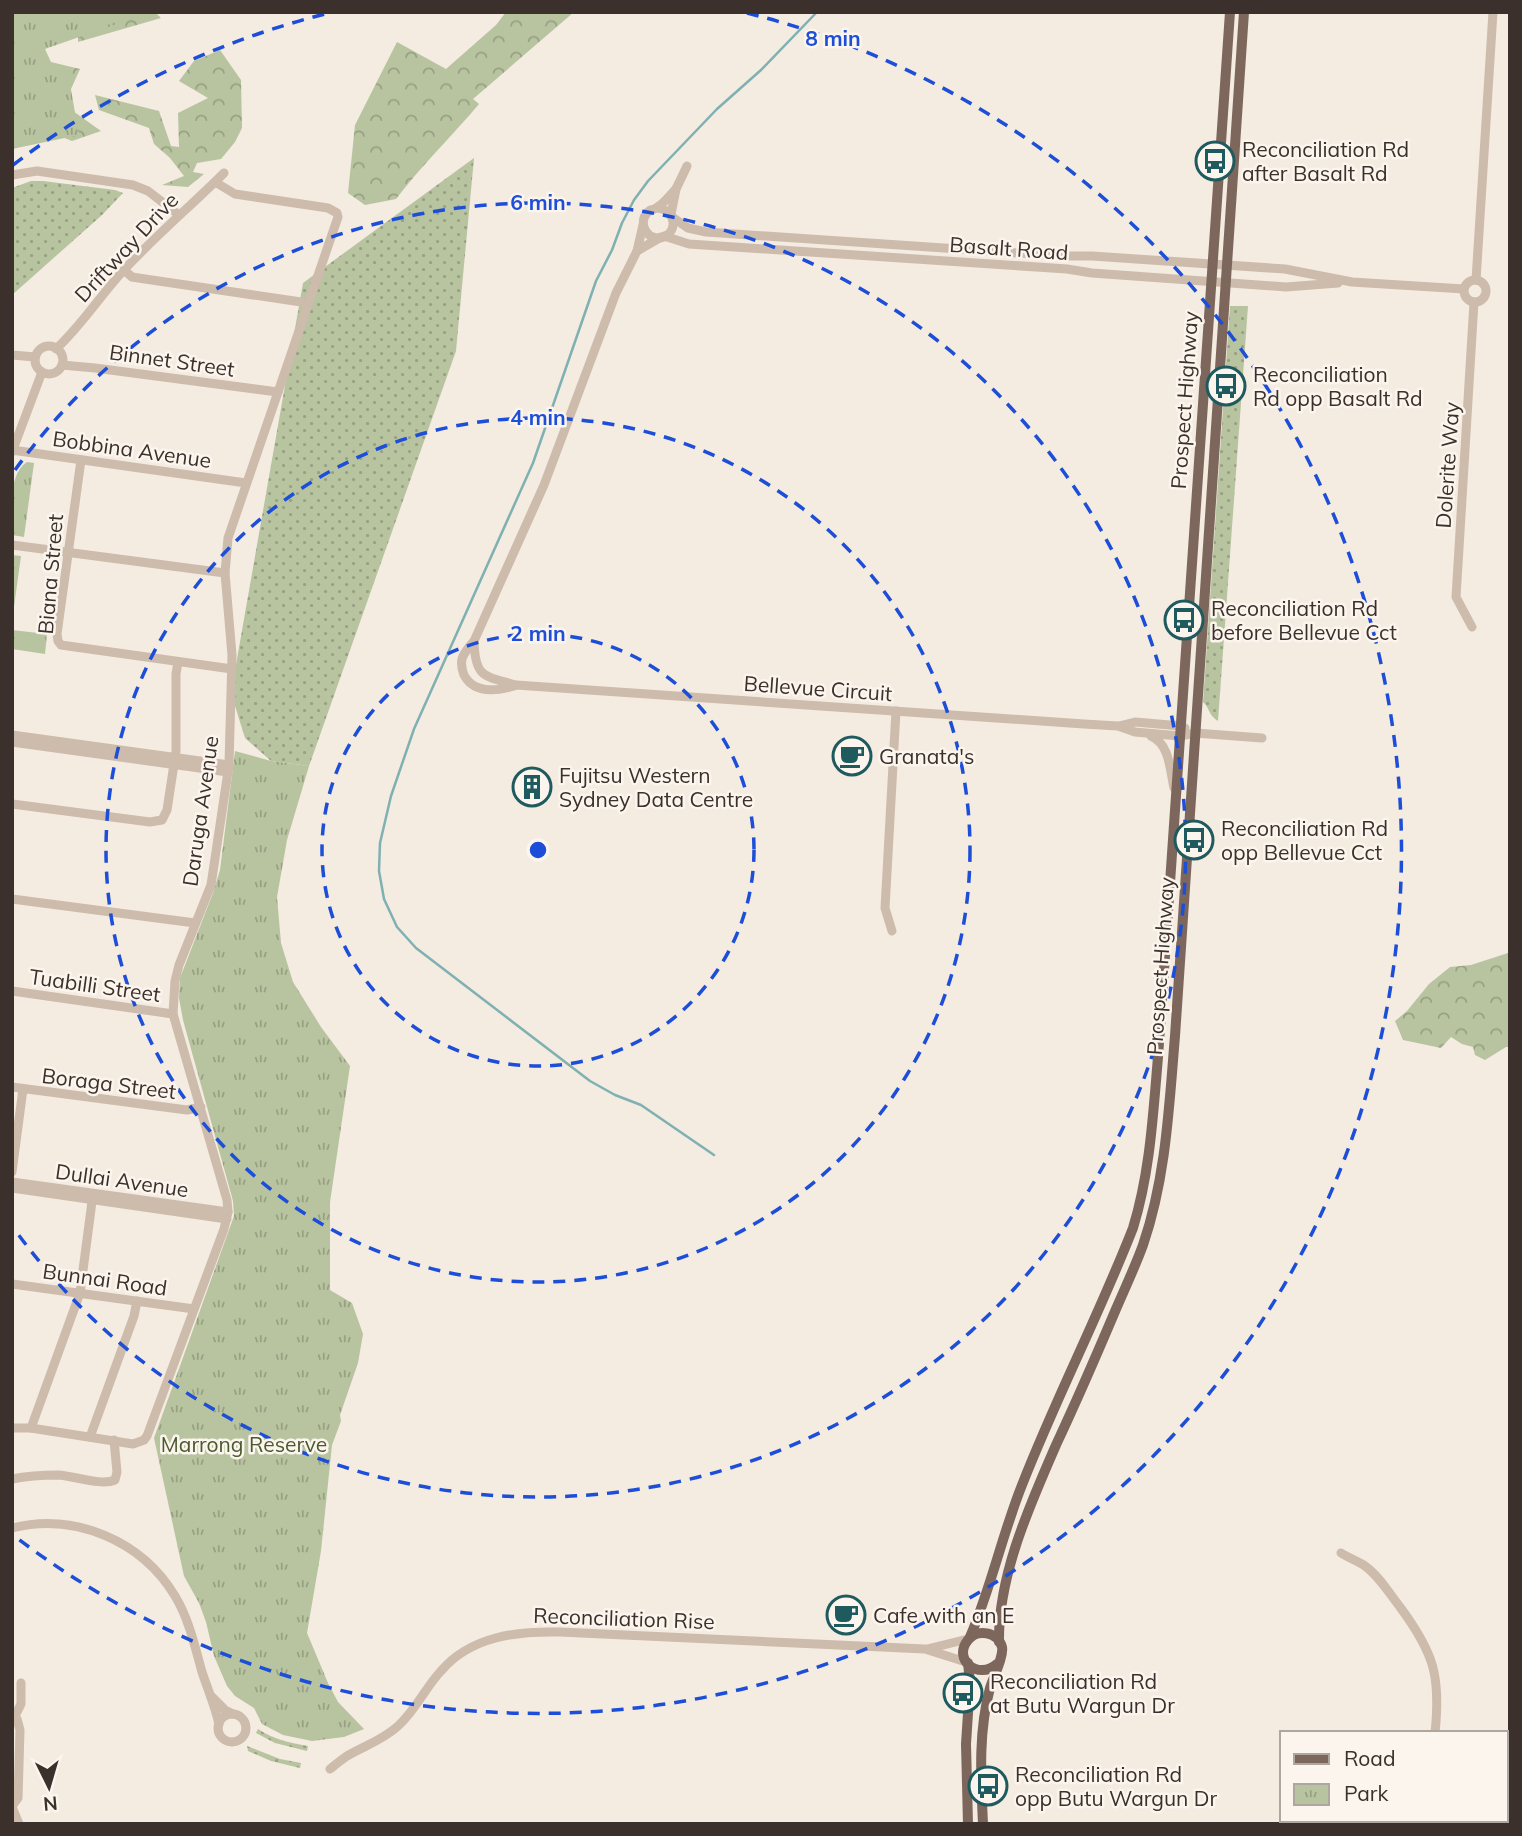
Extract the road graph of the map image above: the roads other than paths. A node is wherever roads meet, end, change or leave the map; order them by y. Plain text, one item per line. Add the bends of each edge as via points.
1 (1230, 12) edge
2 (1244, 12) edge
3 (1493, 12) edge
4 (687, 166) dead end
5 (224, 173) dead end
6 (12, 175) edge
7 (215, 182) junction
8 (676, 189) junction
9 (657, 208) junction
10 (179, 215) junction
11 (671, 216) junction
12 (643, 225) junction
13 (662, 237) junction
14 (637, 251) junction
15 (1016, 253) junction
16 (1213, 264) junction
17 (1227, 265) junction
18 (1014, 266) junction
19 (124, 270) junction
20 (1476, 280) junction
21 (1212, 281) junction
22 (1226, 282) junction
23 (1352, 282) junction
24 (1464, 289) junction
25 (1474, 302) junction
26 (308, 303) junction
27 (57, 349) junction
28 (12, 355) edge
29 (35, 357) junction
30 (62, 365) junction
31 (42, 372) junction
32 (278, 392) junction
33 (12, 451) edge
34 (81, 460) junction
35 (246, 483) junction
36 (12, 545) edge
37 (69, 553) junction
38 (225, 573) junction
39 (1472, 627) dead end
40 (474, 640) junction
41 (178, 662) junction
42 (232, 669) junction
43 (516, 685) junction
44 (896, 711) junction
45 (1118, 726) junction
46 (1180, 731) junction
47 (1144, 733) junction
48 (1195, 733) junction
49 (12, 735) edge
50 (1262, 738) dead end
51 (12, 742) edge
52 (175, 761) junction
53 (228, 768) junction
54 (1176, 796) junction
55 (12, 804) edge
56 (12, 899) edge
57 (195, 923) junction
58 (892, 931) dead end
59 (12, 991) edge
60 (173, 1014) junction
61 (12, 1087) edge
62 (23, 1089) junction
63 (201, 1107) junction
64 (12, 1171) edge
65 (12, 1182) edge
66 (12, 1188) edge
67 (92, 1197) junction
68 (227, 1215) junction
69 (12, 1284) edge
70 (80, 1293) junction
71 (137, 1301) junction
72 (194, 1309) junction
73 (12, 1428) edge
74 (31, 1428) junction
75 (90, 1437) junction
76 (114, 1440) junction
77 (12, 1479) edge
78 (12, 1528) edge
79 (1341, 1553) dead end
80 (969, 1638) junction
81 (999, 1642) junction
82 (925, 1649) junction
83 (967, 1662) junction
84 (997, 1664) junction
85 (21, 1683) dead end
86 (211, 1696) junction
87 (233, 1714) junction
88 (14, 1716) edge
89 (219, 1724) junction
90 (1435, 1731) edge
91 (330, 1769) dead end
92 (12, 1806) edge
93 (19, 1824) edge
94 (968, 1824) edge
95 (984, 1824) edge

1 - 16 main road, Prospect Highway
2 - 17 main road, Prospect Highway
3 - 20 street
4 - 8 street
5 - 7 street, Driftway Drive
6 - 10 street via 37,171 133,185
7 - 10 street, Driftway Drive
7 - 26 street, Daruga Avenue via 235,194 337,213
8 - 9 street
8 - 11 street
9 - 11 street
9 - 12 street via 648,212
10 - 19 street, Driftway Drive
11 - 13 street via 673,226
11 - 15 street, Basalt Road via 688,228 706,232
12 - 13 street via 652,236
12 - 14 street, Bellevue Circuit
13 - 14 street
13 - 18 street, Basalt Road via 689,244
14 - 40 street, Bellevue Circuit via 616,293 544,485
15 - 16 street, Basalt Road
15 - 18 street
16 - 17 street, Basalt Road
16 - 21 main road, Prospect Highway
17 - 22 main road, Prospect Highway
17 - 23 street, Basalt Road via 1284,269
18 - 21 street, Basalt Road
19 - 26 street via 145,279
19 - 27 street, Driftway Drive
20 - 24 street
20 - 25 street via 1486,290
21 - 22 street, Basalt Road
21 - 46 main road, Prospect Highway
22 - 23 street, Basalt Road via 1286,287
22 - 48 main road, Prospect Highway
23 - 24 street, Basalt Road
24 - 25 street via 1467,299
25 - 39 street, Dolerite Way via 1456,597
26 - 32 street, Daruga Avenue
27 - 29 street via 40,349
27 - 30 street
28 - 29 street
29 - 31 street
30 - 31 street via 52,374
30 - 32 street, Binnet Street
31 - 33 street
32 - 35 street, Daruga Avenue
33 - 34 street, Bobbina Avenue
34 - 35 street, Bobbina Avenue
34 - 37 street, Biana Street
35 - 38 street, Daruga Avenue via 228,538
36 - 37 street
37 - 38 street
37 - 41 street, Biana Street via 57,634 61,645
38 - 42 street, Daruga Avenue
40 - 43 street, Bellevue Circuit via 476,663 483,673
40 - 43 street, Bellevue Circuit via 462,659 470,683 487,690
41 - 42 street, Biana Street
41 - 52 street
42 - 53 street, Daruga Avenue
43 - 44 street, Bellevue Circuit
44 - 45 street, Bellevue Circuit
44 - 58 street via 885,908
45 - 46 street, Bellevue Circuit via 1135,722
45 - 47 street, Bellevue Circuit
46 - 47 street, Bellevue Circuit
46 - 48 street, Bellevue Circuit
46 - 54 main road, Prospect Highway
47 - 54 street via 1157,738 1164,748
48 - 50 street, Bellevue Circuit
48 - 81 main road, Prospect Highway via 1174,1050 1157,1195 1142,1246 1030,1507 1002,1602
49 - 52 street
51 - 52 street
52 - 53 street
52 - 55 street via 162,820
53 - 57 street, Daruga Avenue via 214,872
54 - 80 main road, Prospect Highway via 1151,1145 1138,1212 1021,1485
56 - 57 street
57 - 60 street, Daruga Avenue via 177,973
59 - 60 street, Tuabilli Street
60 - 63 street, Daruga Avenue
61 - 62 street, Boraga Street
62 - 63 street, Boraga Street via 187,1110
62 - 64 street
63 - 68 street, Daruga Avenue via 228,1200
65 - 67 street, Dullai Avenue
66 - 67 street, Dullai Avenue
67 - 68 street, Dullai Avenue
67 - 70 street
68 - 72 street
69 - 70 street, Bunnai Road
70 - 71 street, Bunnai Road
70 - 74 street
71 - 72 street, Bunnai Road
71 - 75 street
72 - 76 street via 147,1436 133,1444
73 - 74 street
74 - 75 street
75 - 76 street
76 - 77 street via 117,1472 110,1482 58,1475
78 - 86 street via 45,1523 74,1526 111,1538 145,1560 177,1599
79 - 90 street via 1381,1582 1423,1639 1436,1681
80 - 81 main road via 985,1632
80 - 82 street, Reconciliation Rise
80 - 83 main road via 963,1650
81 - 84 main road via 1002,1652
82 - 83 street, Reconciliation Rise
82 - 91 street, Reconciliation Rise via 511,1634 454,1658 397,1727
83 - 84 main road via 985,1671
83 - 94 main road
84 - 95 main road via 982,1739
85 - 88 street via 21,1704
86 - 87 street
86 - 89 street
87 - 89 street
87 - 89 street via 244,1721 241,1738 224,1739
88 - 92 street via 20,1730 18,1798
92 - 93 street

